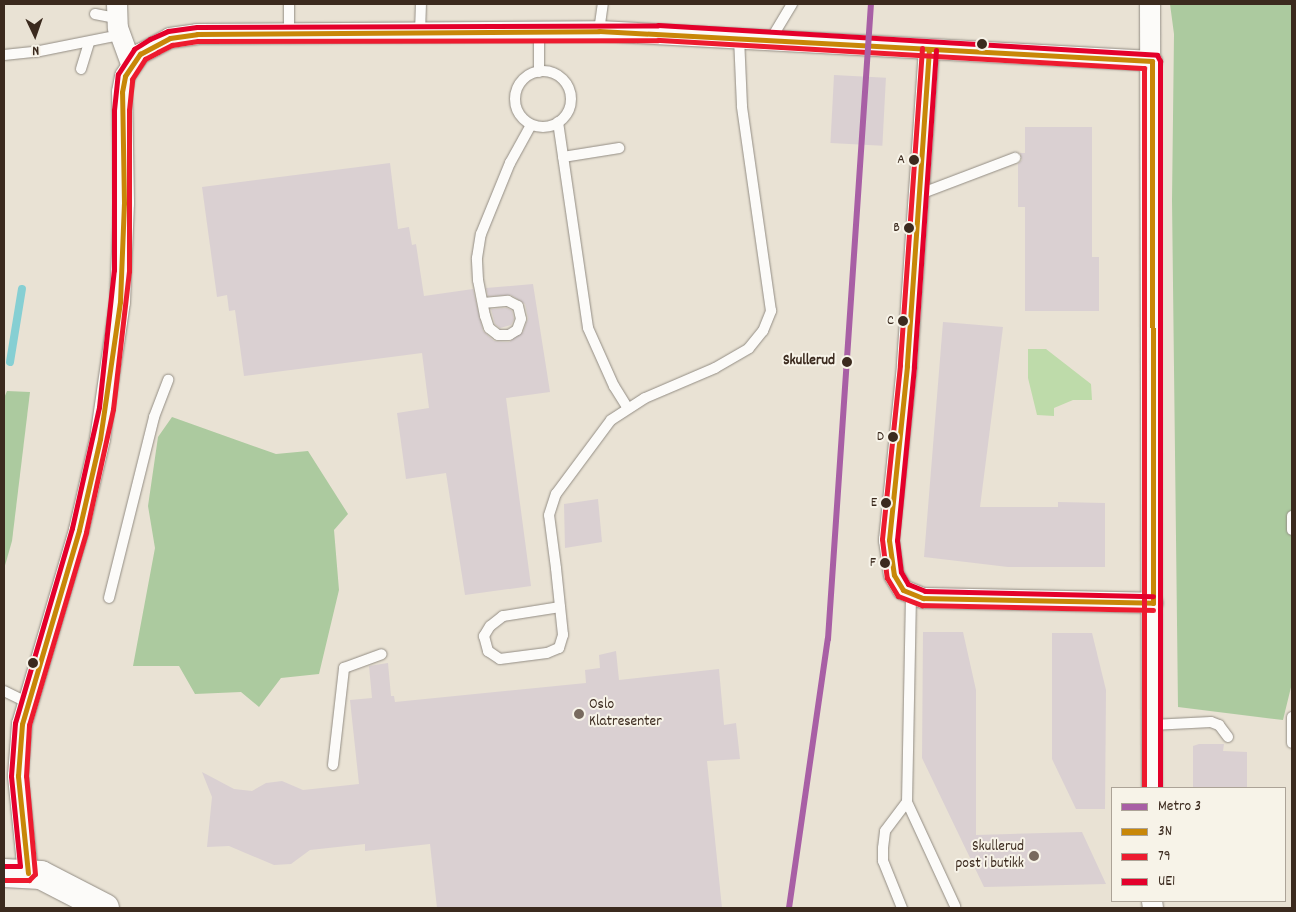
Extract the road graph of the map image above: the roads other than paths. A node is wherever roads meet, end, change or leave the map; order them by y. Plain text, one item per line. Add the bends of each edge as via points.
1 (289, 4) edge
2 (421, 4) edge
3 (603, 4) edge
4 (792, 4) edge
5 (1150, 4) edge
6 (95, 14) dead end
7 (118, 19) edge
8 (600, 31) junction
9 (289, 32) junction
10 (420, 32) junction
11 (539, 32) junction
12 (739, 37) junction
13 (771, 39) junction
14 (89, 42) junction
15 (929, 49) junction
16 (4, 55) edge
17 (1152, 61) junction
18 (131, 64) junction
19 (81, 69) dead end
20 (539, 72) junction
21 (558, 122) junction
22 (531, 125) junction
23 (619, 148) dead end
24 (563, 157) junction
25 (1015, 158) dead end
26 (920, 194) junction
27 (483, 303) dead end
28 (168, 380) dead end
29 (628, 408) junction
30 (1292, 516) edge
31 (1292, 530) edge
32 (911, 595) junction
33 (109, 598) dead end
34 (1153, 603) junction
35 (560, 607) junction
36 (382, 654) dead end
37 (4, 691) edge
38 (27, 702) junction
39 (1292, 717) edge
40 (1152, 725) junction
41 (1228, 737) dead end
42 (1292, 743) edge
43 (333, 765) dead end
44 (1152, 787) edge
45 (907, 802) junction
46 (16, 873) edge
47 (956, 906) dead end
48 (105, 908) edge
49 (902, 908) edge

1 - 9 lane
2 - 10 lane
3 - 8 lane
4 - 13 lane
5 - 17 street
6 - 7 lane
7 - 14 lane
7 - 18 street
8 - 11 street
8 - 12 street
9 - 10 street
9 - 18 street via 183,35 154,45
10 - 11 street
11 - 20 lane
12 - 13 street
12 - 29 lane via 742,106 771,311 763,331 749,348 715,368
13 - 15 street
14 - 16 lane
14 - 19 lane
15 - 17 street
15 - 26 street
17 - 34 street
18 - 38 street via 122,92 124,203 120,302 104,416 79,530
20 - 21 lane via 557,76 569,89 569,108
20 - 22 lane via 524,78 515,99 519,114
21 - 22 lane via 549,126
21 - 24 lane
22 - 27 lane via 510,163 481,234 477,258
23 - 24 lane
24 - 29 lane via 588,328 614,386
25 - 26 lane
26 - 32 street via 889,540 894,575 903,590
28 - 33 lane via 154,417
29 - 35 lane via 611,420 553,502 549,515
30 - 31 lane
32 - 34 street via 935,599
32 - 45 lane
34 - 40 street
35 - 35 lane via 564,635 559,648 547,653 500,659 488,651 484,636 490,626 503,616
36 - 43 lane via 344,668
37 - 38 lane
38 - 46 street via 18,776
39 - 42 lane
40 - 41 lane via 1210,722
40 - 44 street
45 - 47 lane
45 - 49 lane via 885,831 882,848 883,861
46 - 48 main road via 55,880

